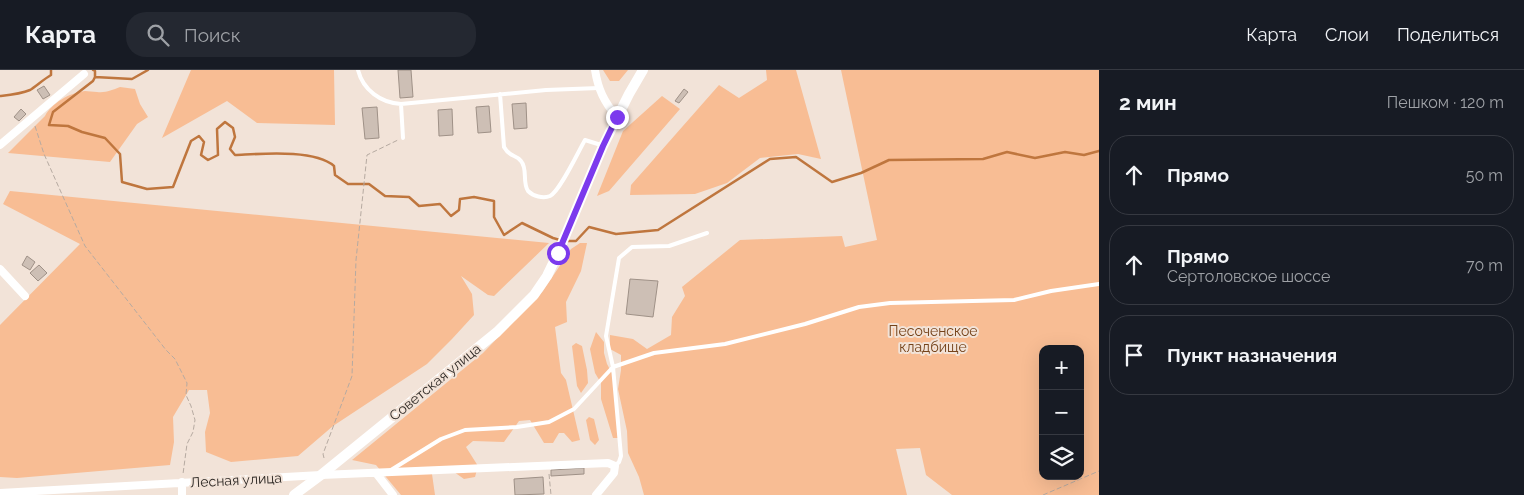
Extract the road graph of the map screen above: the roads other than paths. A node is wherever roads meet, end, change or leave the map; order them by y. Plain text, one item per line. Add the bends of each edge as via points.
1 (358, 70) edge
2 (595, 70) edge
3 (643, 70) edge
4 (84, 74) dead end
5 (599, 88) junction
6 (500, 94) junction
7 (401, 104) junction
8 (617, 117) junction
9 (403, 138) road end
10 (0, 145) edge
11 (603, 146) junction
12 (707, 233) dead end
13 (0, 269) edge
14 (1099, 284) edge
15 (25, 296) dead end
16 (613, 366) junction
17 (615, 466) junction
18 (376, 472) junction
19 (388, 472) junction
20 (321, 475) junction
21 (182, 482) junction
22 (0, 493) edge
23 (182, 495) edge
24 (294, 495) edge
25 (393, 495) edge
26 (596, 495) edge

1 - 7 lane via 369,90 379,98
2 - 5 street
3 - 8 main road, Советская улица
4 - 10 street
5 - 6 lane
5 - 8 street via 604,101
6 - 7 lane
6 - 11 lane via 504,147 507,153 523,162 525,181 534,196 550,196 558,188 585,140
7 - 9 lane
8 - 11 main road, Советская улица
11 - 20 main road, Советская улица via 558,253 534,295 497,332
12 - 16 lane via 669,246 632,247 619,258 606,336
13 - 15 street
14 - 16 lane via 1014,300 890,302 725,344 654,353
16 - 17 lane via 621,456
16 - 19 lane via 574,409 549,422 465,430 441,439
17 - 19 street, Лесная улица via 608,463
17 - 26 street via 614,473
18 - 19 street, Лесная улица
18 - 20 street, Лесная улица
18 - 25 street
20 - 21 street, Лесная улица
20 - 24 main road, Советская улица
21 - 22 street, Лесная улица
21 - 23 street

